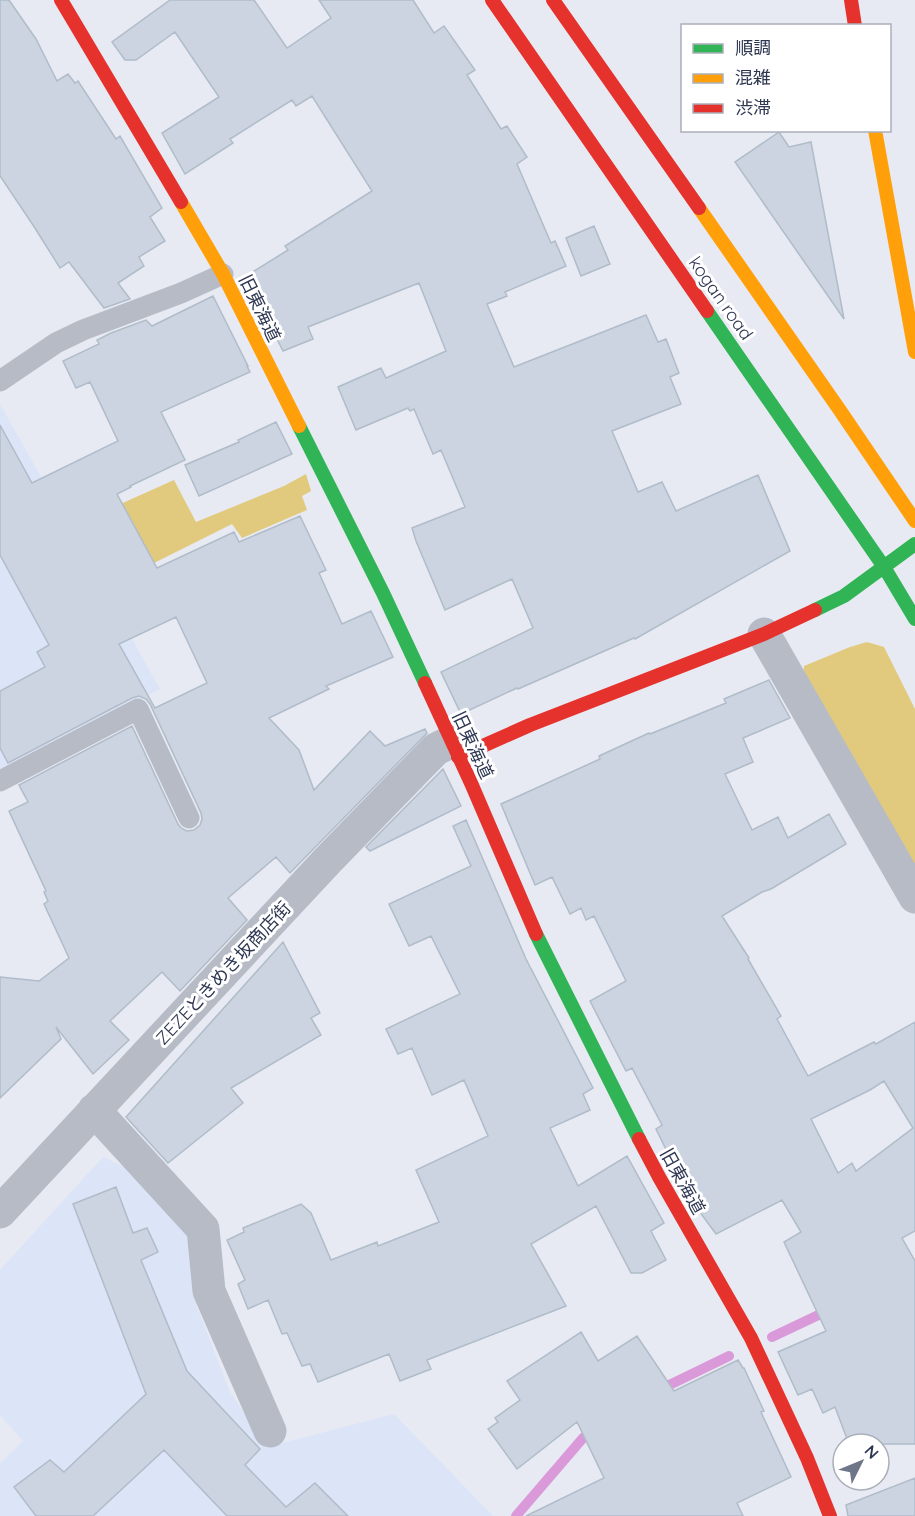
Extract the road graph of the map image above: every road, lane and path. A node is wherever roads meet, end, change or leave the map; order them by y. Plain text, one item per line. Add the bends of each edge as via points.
1 (61, 0) edge
2 (492, 0) edge
3 (554, 0) edge
4 (850, 0) edge
5 (855, 24) edge
6 (874, 132) edge
7 (223, 274) junction
8 (915, 352) edge
9 (0, 381) edge
10 (915, 521) edge
11 (915, 544) edge
12 (884, 567) junction
13 (915, 619) edge
14 (764, 634) junction
15 (454, 750) junction
16 (0, 782) edge
17 (189, 818) dead end
18 (915, 897) edge
19 (94, 1110) junction
20 (0, 1212) edge
21 (270, 1431) dead end
22 (830, 1516) edge

1 - 7 street, 旧東海道
2 - 12 street, kogan road
3 - 10 street, kogan road
4 - 5 street
6 - 8 street
7 - 9 lane via 83,330 56,343
7 - 15 street, 旧東海道 via 383,593
11 - 12 street
12 - 13 street, kogan road
12 - 14 street via 844,596
14 - 15 street via 530,725
14 - 18 street
15 - 19 street, ZEZEときめき坂商店街 via 436,749
15 - 22 street, 旧東海道 via 539,942 659,1177 751,1338
16 - 17 lane via 138,709
19 - 20 street, ZEZEときめき坂商店街
19 - 21 street via 203,1229 209,1291

